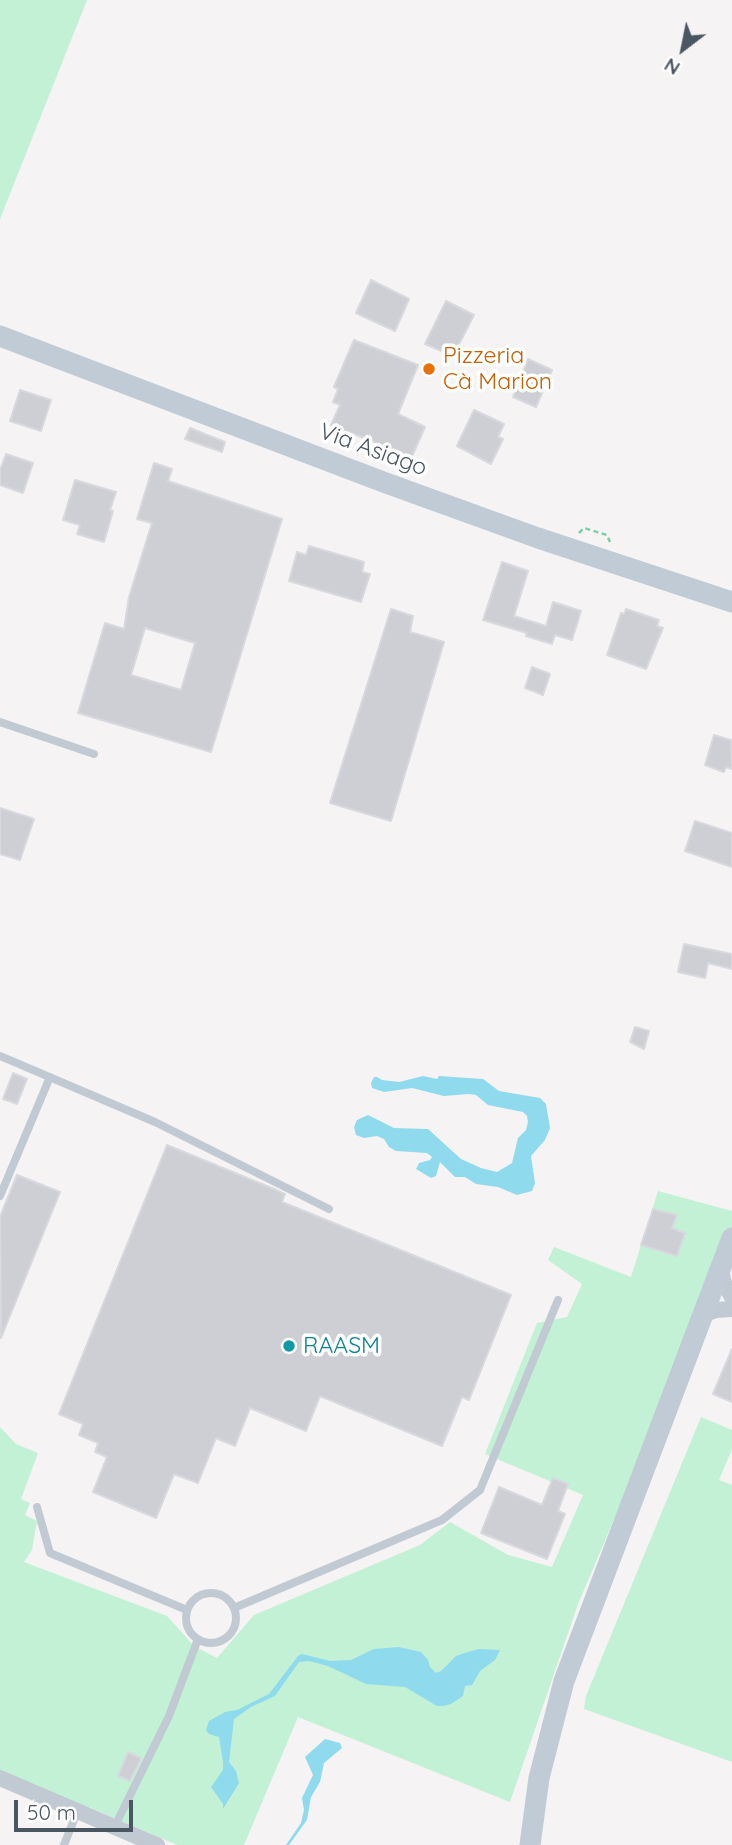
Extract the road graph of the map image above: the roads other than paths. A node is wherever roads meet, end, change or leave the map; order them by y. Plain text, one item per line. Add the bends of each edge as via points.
1 (0, 336) edge
2 (732, 602) edge
3 (0, 722) edge
4 (94, 754) dead end
5 (0, 1056) edge
6 (50, 1077) junction
7 (0, 1196) edge
8 (329, 1209) dead end
9 (732, 1237) edge
10 (721, 1270) junction
11 (732, 1297) edge
12 (558, 1300) dead end
13 (732, 1309) edge
14 (705, 1314) junction
15 (37, 1507) dead end
16 (234, 1608) junction
17 (187, 1610) junction
18 (198, 1639) junction
19 (0, 1778) edge
20 (77, 1812) junction
21 (114, 1828) junction
22 (64, 1845) edge
23 (158, 1845) edge
24 (530, 1845) edge

1 - 2 main road, Via Asiago via 411,492
3 - 4 lane
5 - 6 lane
6 - 7 lane
6 - 8 lane via 155,1122
9 - 10 main road
10 - 11 street
10 - 14 main road
12 - 16 lane via 480,1490 442,1520
13 - 14 street
14 - 24 main road via 564,1681 539,1778
15 - 17 lane via 50,1553
16 - 17 lane via 222,1595 205,1593
16 - 18 lane via 235,1624 227,1637 213,1643
17 - 18 lane via 188,1628
18 - 21 lane via 169,1716
19 - 20 street
20 - 21 street
20 - 22 lane
21 - 23 street

